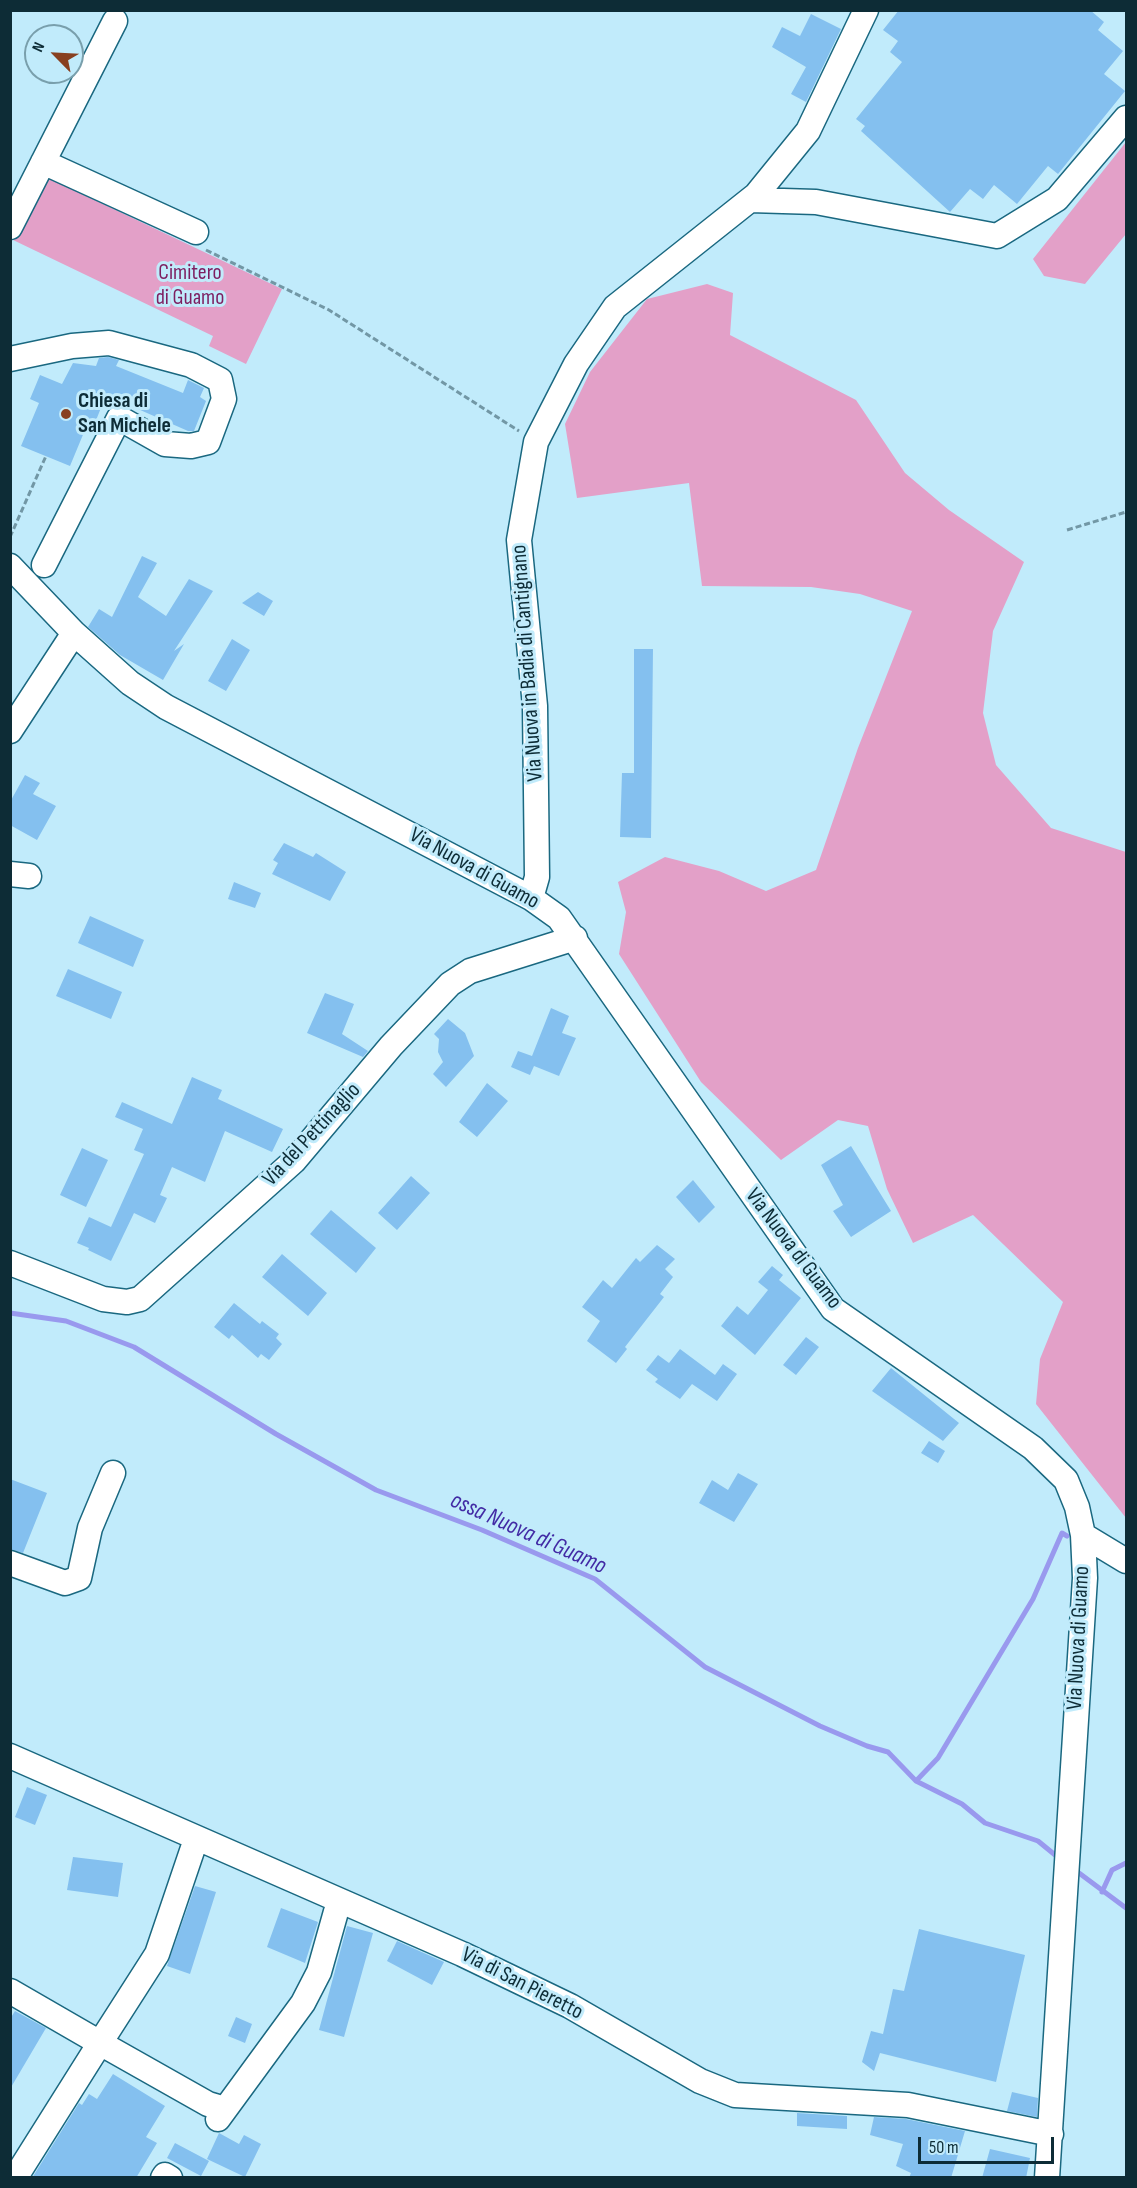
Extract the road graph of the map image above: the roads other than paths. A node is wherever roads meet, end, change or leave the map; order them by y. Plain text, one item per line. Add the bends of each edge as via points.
1 (866, 10) edge
2 (115, 21) dead end
3 (1126, 118) edge
4 (43, 162) junction
5 (750, 200) junction
6 (10, 227) edge
7 (196, 232) road end
8 (10, 359) edge
9 (44, 565) dead end
10 (10, 566) edge
11 (74, 633) junction
12 (10, 731) edge
13 (531, 898) junction
14 (575, 938) junction
15 (10, 1263) edge
16 (113, 1473) dead end
17 (1083, 1535) junction
18 (1126, 1561) edge
19 (10, 1563) edge
20 (10, 1756) edge
21 (196, 1839) junction
22 (339, 1901) junction
23 (10, 1991) edge
24 (100, 2043) junction
25 (1051, 2134) junction
26 (15, 2178) edge
27 (163, 2178) edge
28 (170, 2178) edge
29 (1047, 2178) edge

1 - 5 street, Via Nuova in Badia di Cantignano via 808,131
2 - 4 street
3 - 5 street via 1057,199 997,236 816,202
4 - 6 street
4 - 7 street
5 - 13 street, Via Nuova in Badia di Cantignano via 615,307 576,364 536,442 519,540 535,706 537,877
8 - 9 street via 109,343 191,365 220,380 224,399 208,442 191,446 165,444 118,418
10 - 11 street, Via Nuova di Guamo
11 - 12 street
11 - 13 street, Via Nuova di Guamo via 130,683 166,707
13 - 14 street, Via Nuova di Guamo via 559,918
14 - 15 street, Via del Pettinaglio via 470,971 450,984 391,1046 294,1161 140,1299 103,1299
14 - 17 street, Via Nuova di Guamo via 832,1309 1033,1448 1065,1480 1077,1507
16 - 19 street via 90,1528 79,1578 65,1583
17 - 18 street
17 - 25 street, Via Nuova di Guamo via 1085,1578
20 - 21 street, Via di San Pieretto
21 - 22 street, Via di San Pieretto
21 - 24 street via 157,1954
22 - 24 street via 318,1972 303,2002 222,2114
22 - 25 street, Via di San Pieretto via 473,1959 570,2007 700,2081 735,2095 908,2105
23 - 24 street
24 - 26 street
25 - 29 street, Via Nuova di Guamo
27 - 28 street

